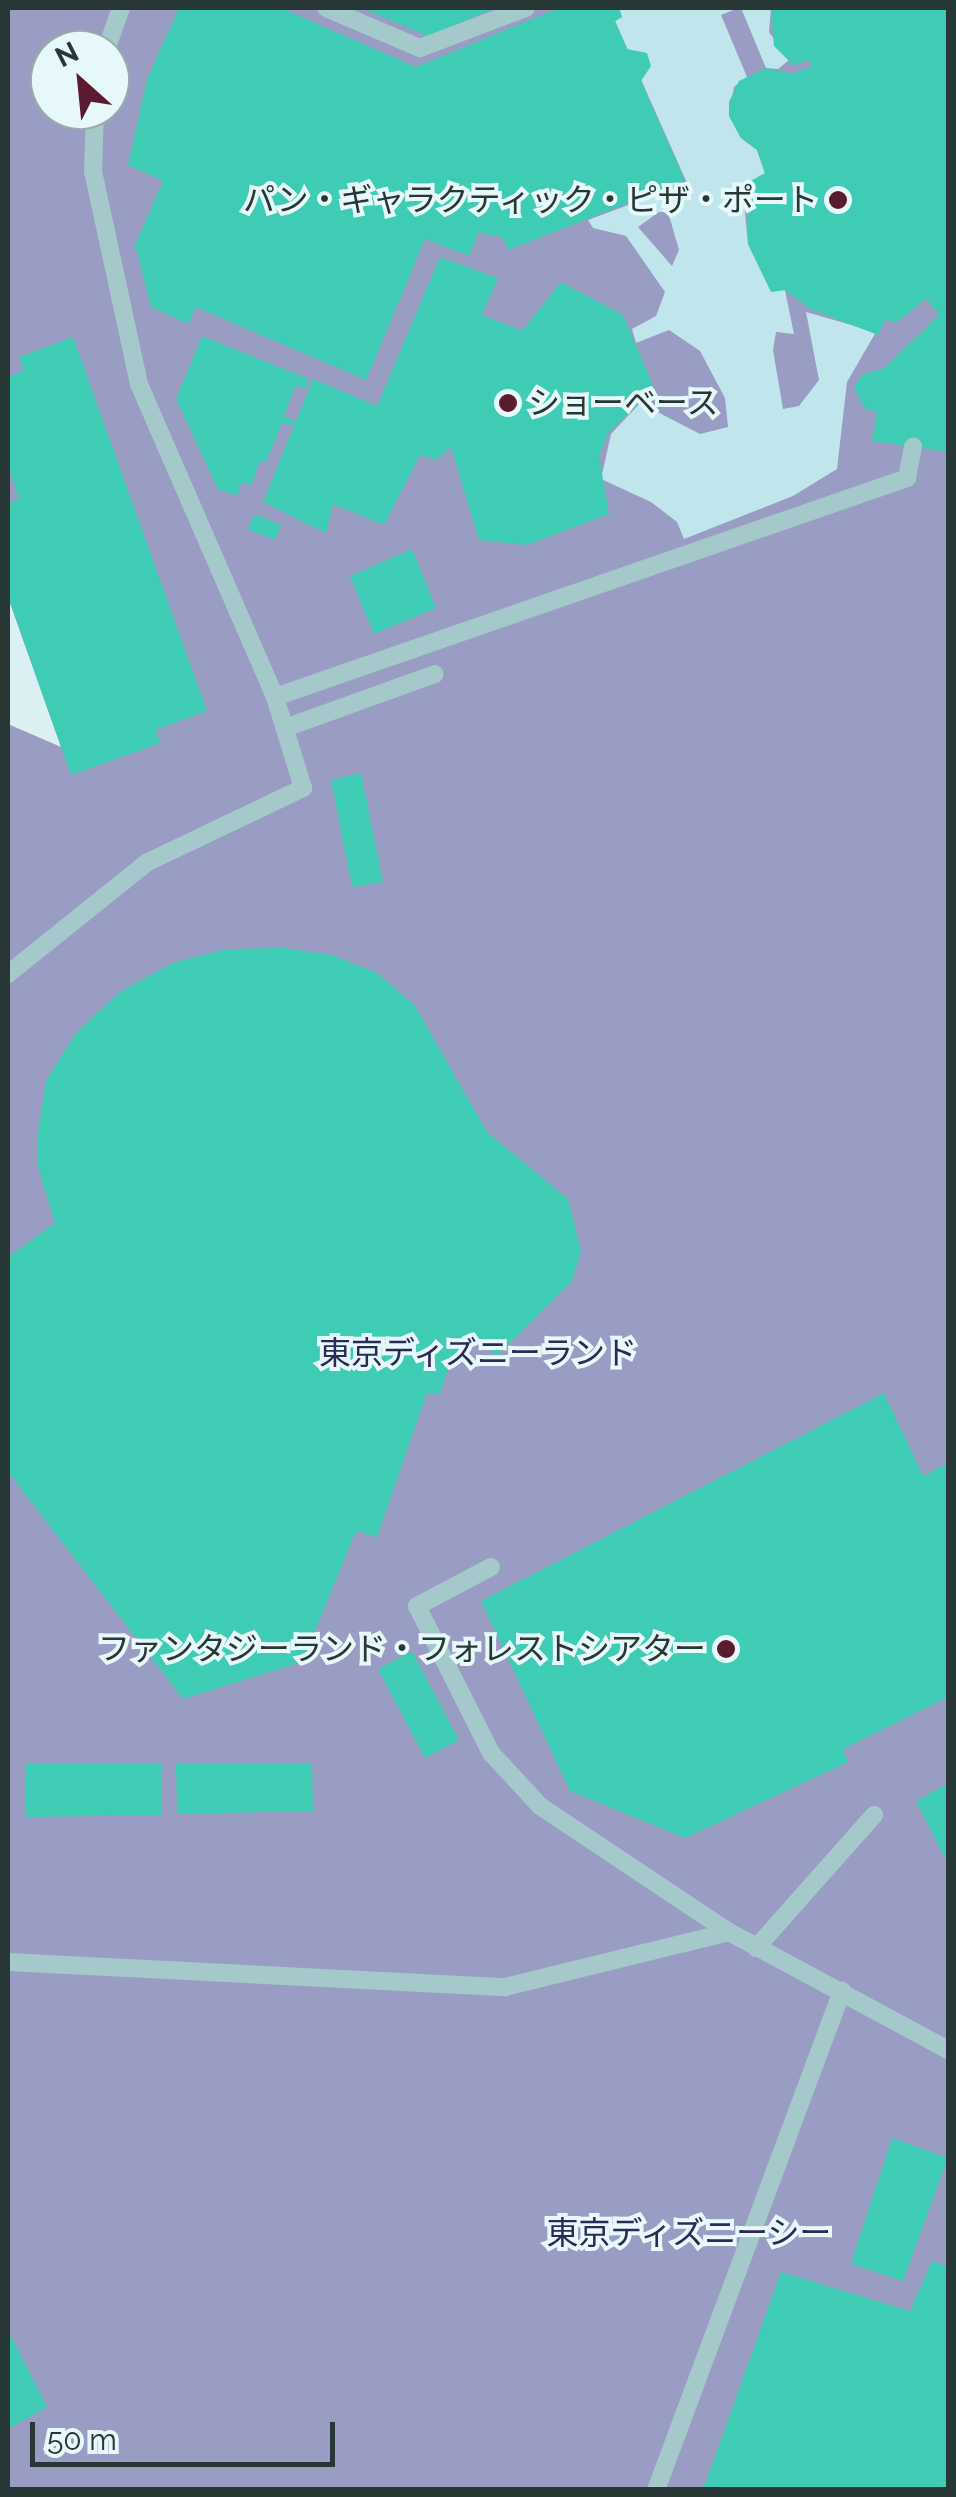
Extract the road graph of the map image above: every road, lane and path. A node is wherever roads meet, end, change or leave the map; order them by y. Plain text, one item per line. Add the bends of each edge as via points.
1 (326, 8) edge
2 (526, 8) edge
3 (94, 130) edge
4 (912, 447) dead end
5 (436, 674) dead end
6 (274, 697) junction
7 (285, 728) junction
8 (8, 974) edge
9 (491, 1567) dead end
10 (874, 1815) dead end
11 (730, 1932) junction
12 (756, 1948) junction
13 (8, 1962) edge
14 (842, 1991) junction
15 (948, 2050) edge
16 (656, 2490) edge

1 - 2 lane via 420,48
3 - 6 lane via 93,172 112,286 139,384
4 - 6 lane via 907,478
5 - 7 lane
6 - 7 lane
7 - 8 lane via 302,788 148,862
9 - 11 lane via 417,1606 491,1752 540,1806 597,1850
10 - 12 lane
11 - 12 lane
11 - 13 lane via 505,1987
12 - 14 lane
14 - 15 lane
14 - 16 lane

